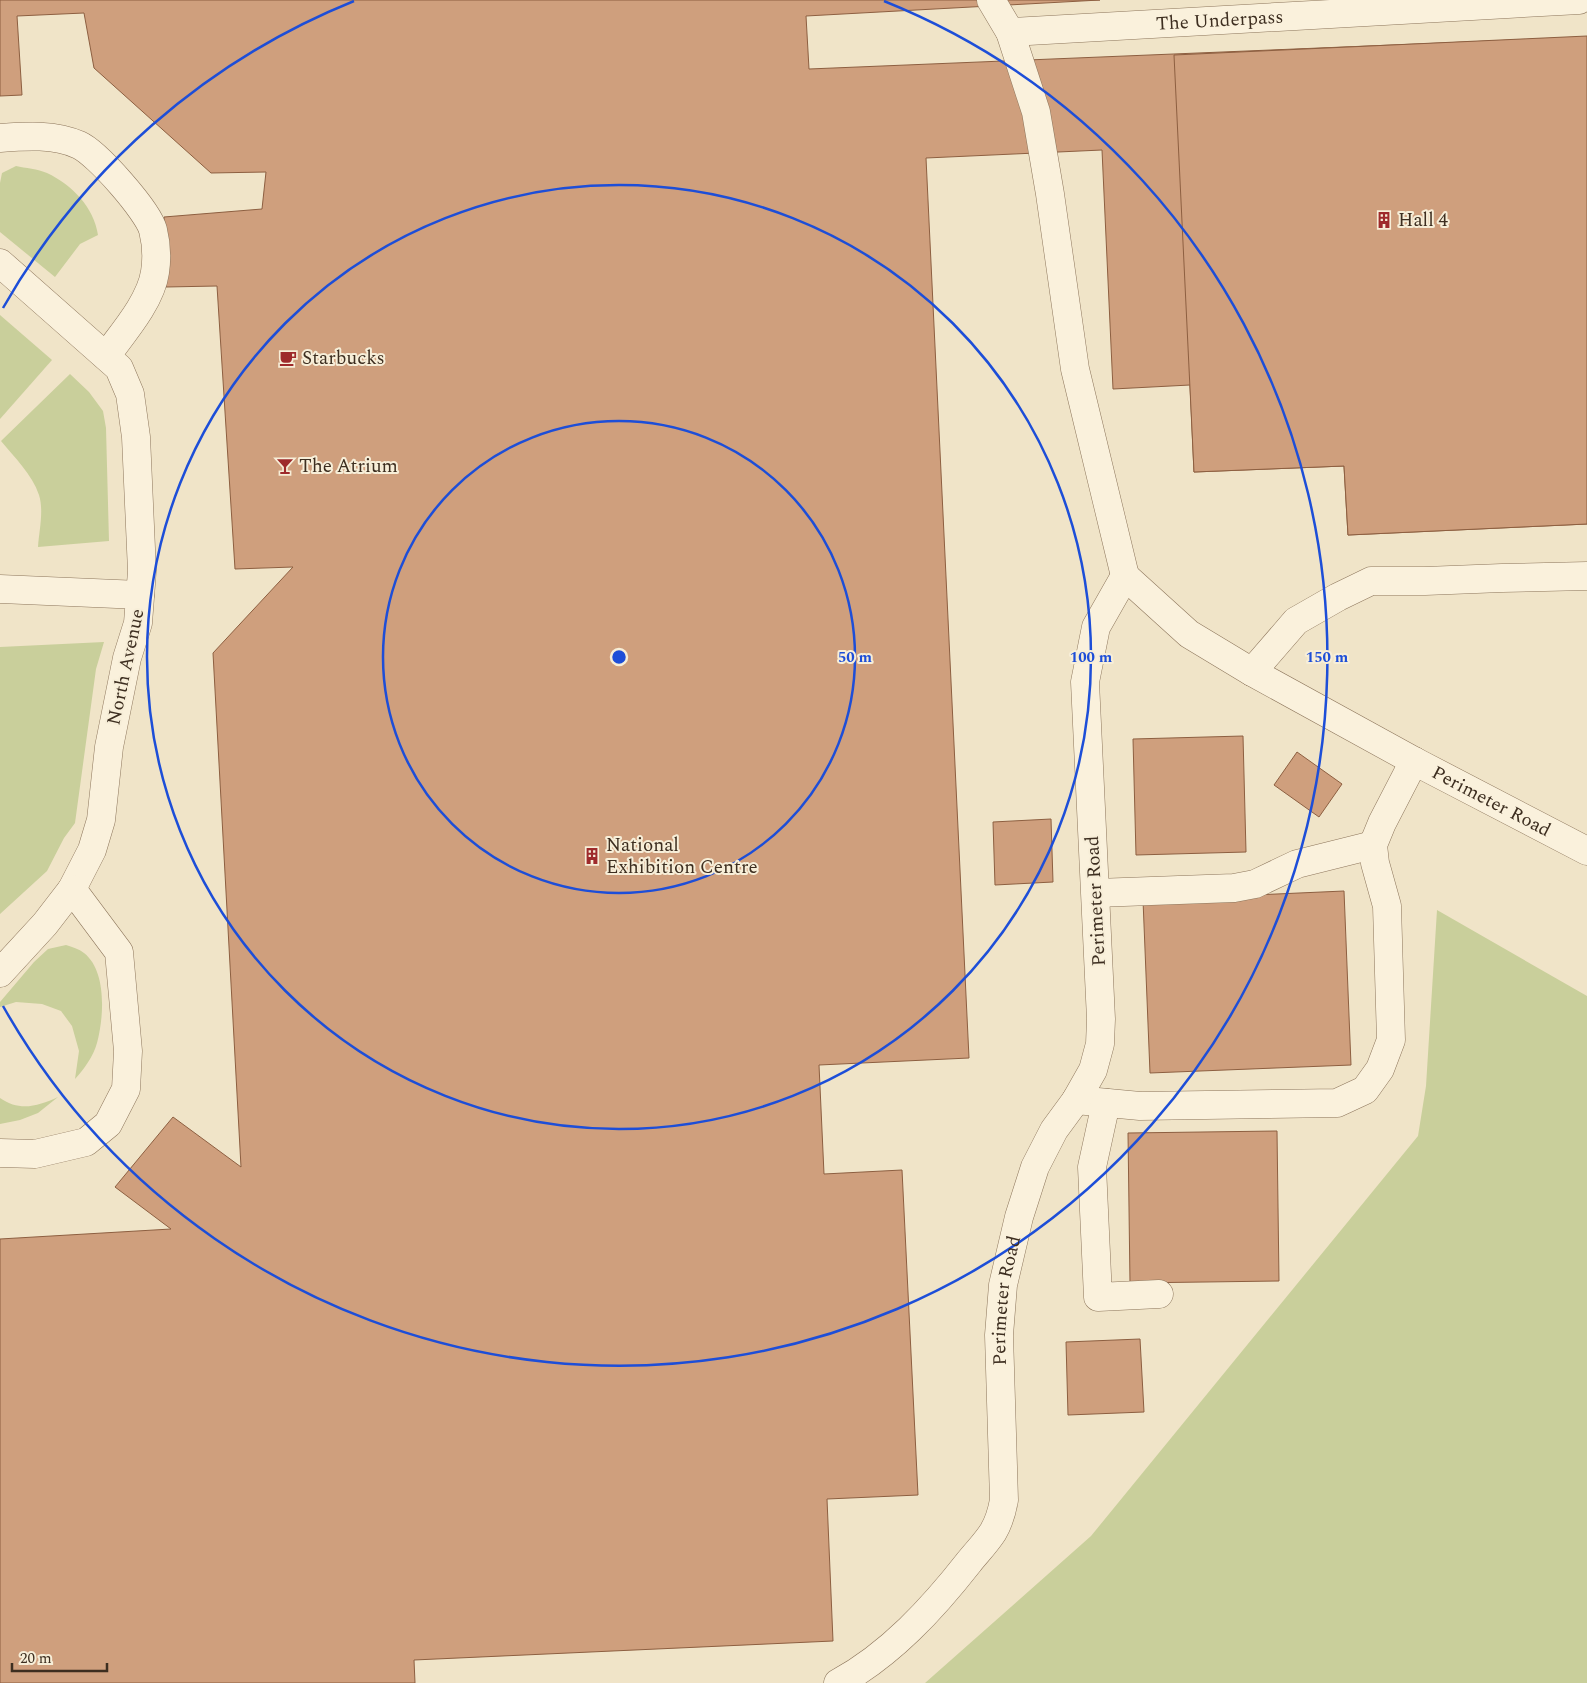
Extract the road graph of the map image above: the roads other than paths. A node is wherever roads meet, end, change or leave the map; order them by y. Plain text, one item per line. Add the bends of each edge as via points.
1 (991, 0) edge
2 (1579, 0) edge
3 (1010, 32) junction
4 (0, 138) edge
5 (0, 263) edge
6 (106, 356) junction
7 (1125, 576) junction
8 (1587, 576) edge
9 (0, 589) edge
10 (140, 595) junction
11 (1252, 672) junction
12 (1414, 761) junction
13 (1373, 845) junction
14 (1587, 851) edge
15 (72, 889) junction
16 (1096, 893) junction
17 (0, 973) edge
18 (1076, 1100) junction
19 (1106, 1103) junction
20 (0, 1154) edge
21 (1159, 1294) dead end
22 (838, 1683) edge

1 - 3 street
2 - 3 street, The Underpass
3 - 7 street via 1036,112 1075,369
4 - 6 street via 55,138 80,145 125,187 153,228 155,272 150,291
5 - 6 street, North Avenue
6 - 10 street, North Avenue via 119,368 130,394 136,437 142,571
7 - 11 street, Perimeter Road via 1189,634
7 - 16 street, Perimeter Road via 1096,627 1084,682
8 - 11 street via 1371,581 1296,621
9 - 10 street
10 - 15 street, North Avenue via 138,623 127,658 109,747 101,820 92,850
11 - 12 street, Perimeter Road
12 - 13 street
12 - 14 street, Perimeter Road
13 - 16 street via 1297,864 1255,884 1234,888
13 - 19 street via 1387,906 1391,1040 1380,1069 1364,1090 1337,1102 1140,1106
15 - 17 street, North Avenue
15 - 20 street via 119,952 128,1051 126,1090 108,1124 86,1142 36,1154
16 - 18 street, Perimeter Road via 1100,1044 1092,1070
18 - 19 street
18 - 22 street, Perimeter Road via 1054,1130 1035,1167 1003,1285 999,1335 1004,1500 1001,1516 993,1532 948,1589 880,1655
19 - 21 street via 1092,1167 1098,1297

